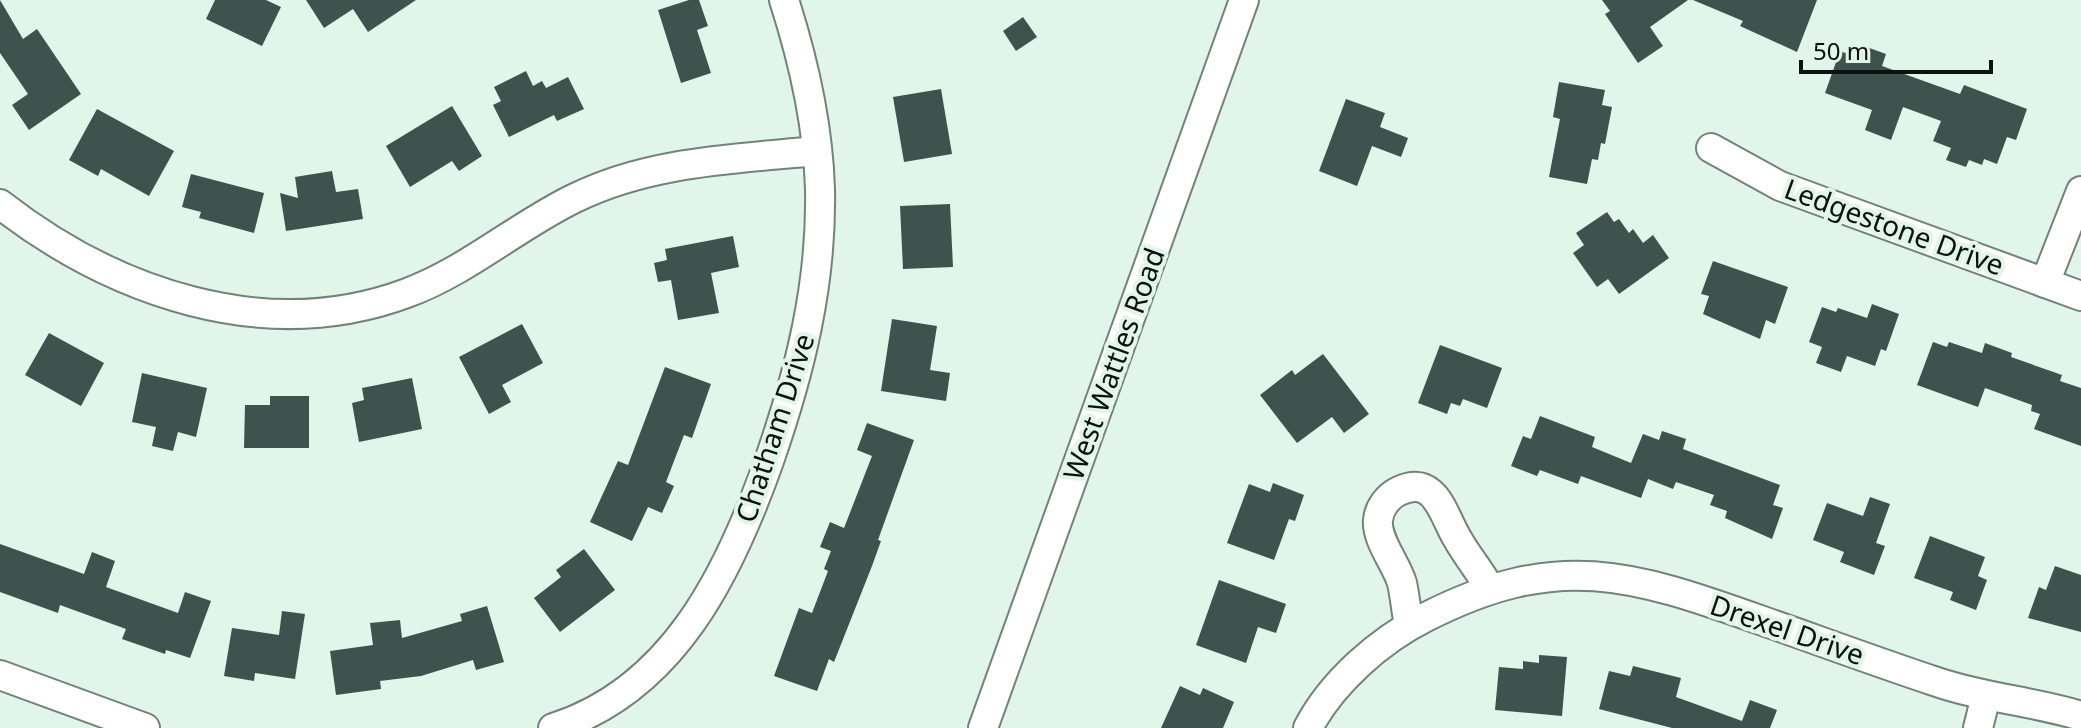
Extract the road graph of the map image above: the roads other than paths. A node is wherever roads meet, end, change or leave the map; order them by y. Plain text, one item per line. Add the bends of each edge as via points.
1 (784, 0) edge
2 (1244, 0) edge
3 (1711, 148) dead end
4 (816, 151) junction
5 (2081, 191) edge
6 (0, 204) edge
7 (2045, 283) junction
8 (2081, 296) edge
9 (1490, 589) junction
10 (1409, 625) junction
11 (0, 675) edge
12 (1986, 696) junction
13 (2081, 716) edge
14 (591, 720) edge
15 (145, 728) edge
16 (553, 728) edge
17 (983, 728) edge
18 (1308, 728) edge
19 (1978, 728) edge

1 - 4 street, Chatham Drive via 802,55
2 - 17 street, West Wattles Road
3 - 7 street, Ledgestone Drive via 1780,186
4 - 6 street via 684,163 636,175 575,197 406,294 302,314 207,306 153,291 42,237
4 - 14 street, Chatham Drive via 818,252 812,313 799,371 756,495 718,582 685,632
5 - 7 street
7 - 8 street, Ledgestone Drive
9 - 10 street, Drexel Drive
9 - 10 street via 1442,504 1430,492 1400,490 1388,498 1378,520 1402,583
9 - 12 street, Drexel Drive via 1561,575 1667,587
10 - 18 street, Drexel Drive via 1367,657
11 - 15 street
12 - 13 street, Drexel Drive
12 - 19 street
14 - 16 street, Chatham Drive

